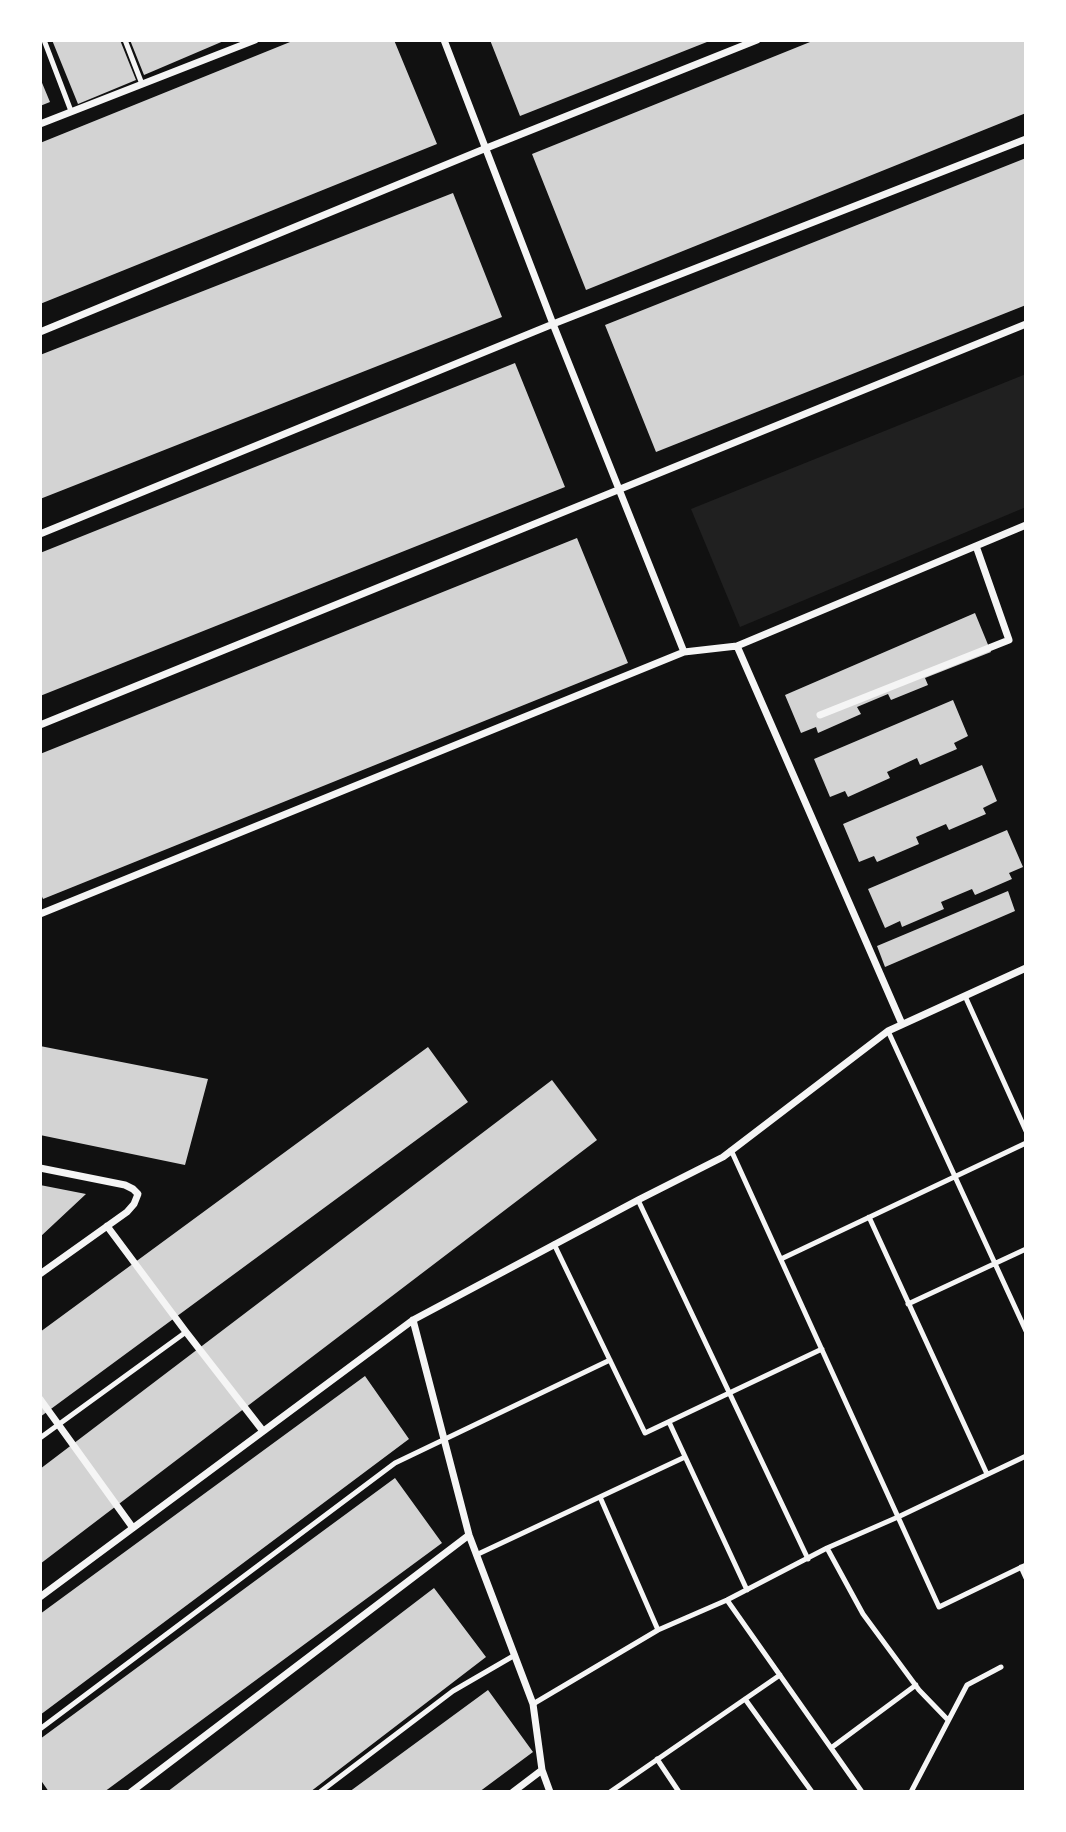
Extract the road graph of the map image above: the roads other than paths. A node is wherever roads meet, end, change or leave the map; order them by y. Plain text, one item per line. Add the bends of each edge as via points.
1 (44, 40) edge
2 (125, 40) edge
3 (255, 40) edge
4 (444, 40) edge
5 (757, 40) edge
6 (142, 84) junction
7 (71, 111) junction
8 (40, 124) edge
9 (1026, 139) edge
10 (484, 149) junction
11 (553, 324) junction
12 (1026, 324) edge
13 (40, 332) edge
14 (618, 489) junction
15 (1026, 526) edge
16 (40, 534) edge
17 (976, 546) junction
18 (737, 646) junction
19 (684, 653) junction
20 (820, 715) dead end
21 (40, 725) edge
22 (40, 914) edge
23 (1026, 968) edge
24 (964, 996) junction
25 (902, 1024) junction
26 (888, 1031) junction
27 (1026, 1131) edge
28 (1026, 1143) edge
29 (731, 1150) junction
30 (40, 1168) edge
31 (955, 1176) junction
32 (638, 1200) junction
33 (869, 1217) junction
34 (107, 1226) junction
35 (555, 1244) junction
36 (1026, 1249) edge
37 (781, 1259) junction
38 (995, 1263) junction
39 (40, 1274) edge
40 (908, 1304) junction
41 (413, 1320) junction
42 (1026, 1331) edge
43 (186, 1332) junction
44 (822, 1349) junction
45 (610, 1360) junction
46 (729, 1393) junction
47 (40, 1399) edge
48 (669, 1422) junction
49 (58, 1425) junction
50 (264, 1431) junction
51 (40, 1438) edge
52 (444, 1440) junction
53 (1026, 1456) edge
54 (685, 1457) junction
55 (988, 1474) junction
56 (600, 1497) junction
57 (898, 1517) junction
58 (133, 1528) junction
59 (469, 1535) junction
60 (827, 1548) junction
61 (476, 1555) junction
62 (808, 1559) junction
63 (1023, 1566) edge
64 (1026, 1578) edge
65 (747, 1590) junction
66 (40, 1597) edge
67 (727, 1600) junction
68 (658, 1630) junction
69 (515, 1655) junction
70 (1001, 1667) dead end
71 (780, 1675) junction
72 (916, 1685) junction
73 (745, 1699) junction
74 (533, 1704) junction
75 (948, 1720) junction
76 (40, 1729) edge
77 (831, 1748) junction
78 (657, 1759) junction
79 (542, 1770) junction
80 (131, 1792) edge
81 (320, 1792) edge
82 (513, 1792) edge
83 (550, 1792) edge
84 (610, 1792) edge
85 (679, 1792) edge
86 (812, 1792) edge
87 (862, 1792) edge
88 (911, 1792) edge

1 - 7 lane
2 - 6 lane
3 - 6 street
4 - 10 street
5 - 10 street
6 - 7 street
7 - 8 street
9 - 11 street
10 - 11 street
10 - 13 street
11 - 14 street
11 - 16 street
12 - 14 street
14 - 19 street
14 - 21 street
15 - 17 street
17 - 18 street
17 - 20 street via 1009,640
18 - 19 street
18 - 25 street
19 - 22 street
23 - 24 street
24 - 25 street
24 - 27 lane
25 - 26 street
26 - 29 street
26 - 31 lane
28 - 31 lane
29 - 32 street
29 - 37 lane
30 - 34 street via 133,1189 138,1194 134,1204
31 - 33 lane
31 - 38 lane
32 - 35 street
32 - 46 lane
33 - 37 lane
33 - 40 lane
34 - 39 street
34 - 43 street
35 - 41 street
35 - 45 lane
36 - 38 lane
37 - 44 lane
38 - 40 lane
38 - 42 lane
40 - 55 lane
41 - 50 street
41 - 52 street
43 - 49 lane
43 - 50 street
44 - 46 lane
44 - 57 lane
45 - 48 lane via 645,1433
45 - 52 lane
46 - 48 lane
46 - 62 lane
47 - 49 street
48 - 54 lane
49 - 51 lane
49 - 58 street
50 - 58 street
52 - 59 street
52 - 76 lane via 395,1463
53 - 55 lane
54 - 56 lane
54 - 65 lane
55 - 57 lane
56 - 61 lane
56 - 68 lane
57 - 60 lane
57 - 63 lane via 939,1606
58 - 66 street
59 - 61 street
59 - 80 street
60 - 62 lane
60 - 72 lane via 863,1614
61 - 69 street
62 - 65 lane
63 - 64 lane
65 - 67 lane
67 - 68 lane
67 - 71 lane
68 - 74 lane
69 - 74 street
69 - 81 lane via 453,1690
70 - 75 lane via 967,1685
71 - 73 lane
71 - 77 lane
72 - 75 lane
72 - 77 lane
73 - 78 lane
73 - 86 lane
74 - 79 street
75 - 88 lane
77 - 87 lane
78 - 84 lane
78 - 85 lane
79 - 82 street
79 - 83 street

